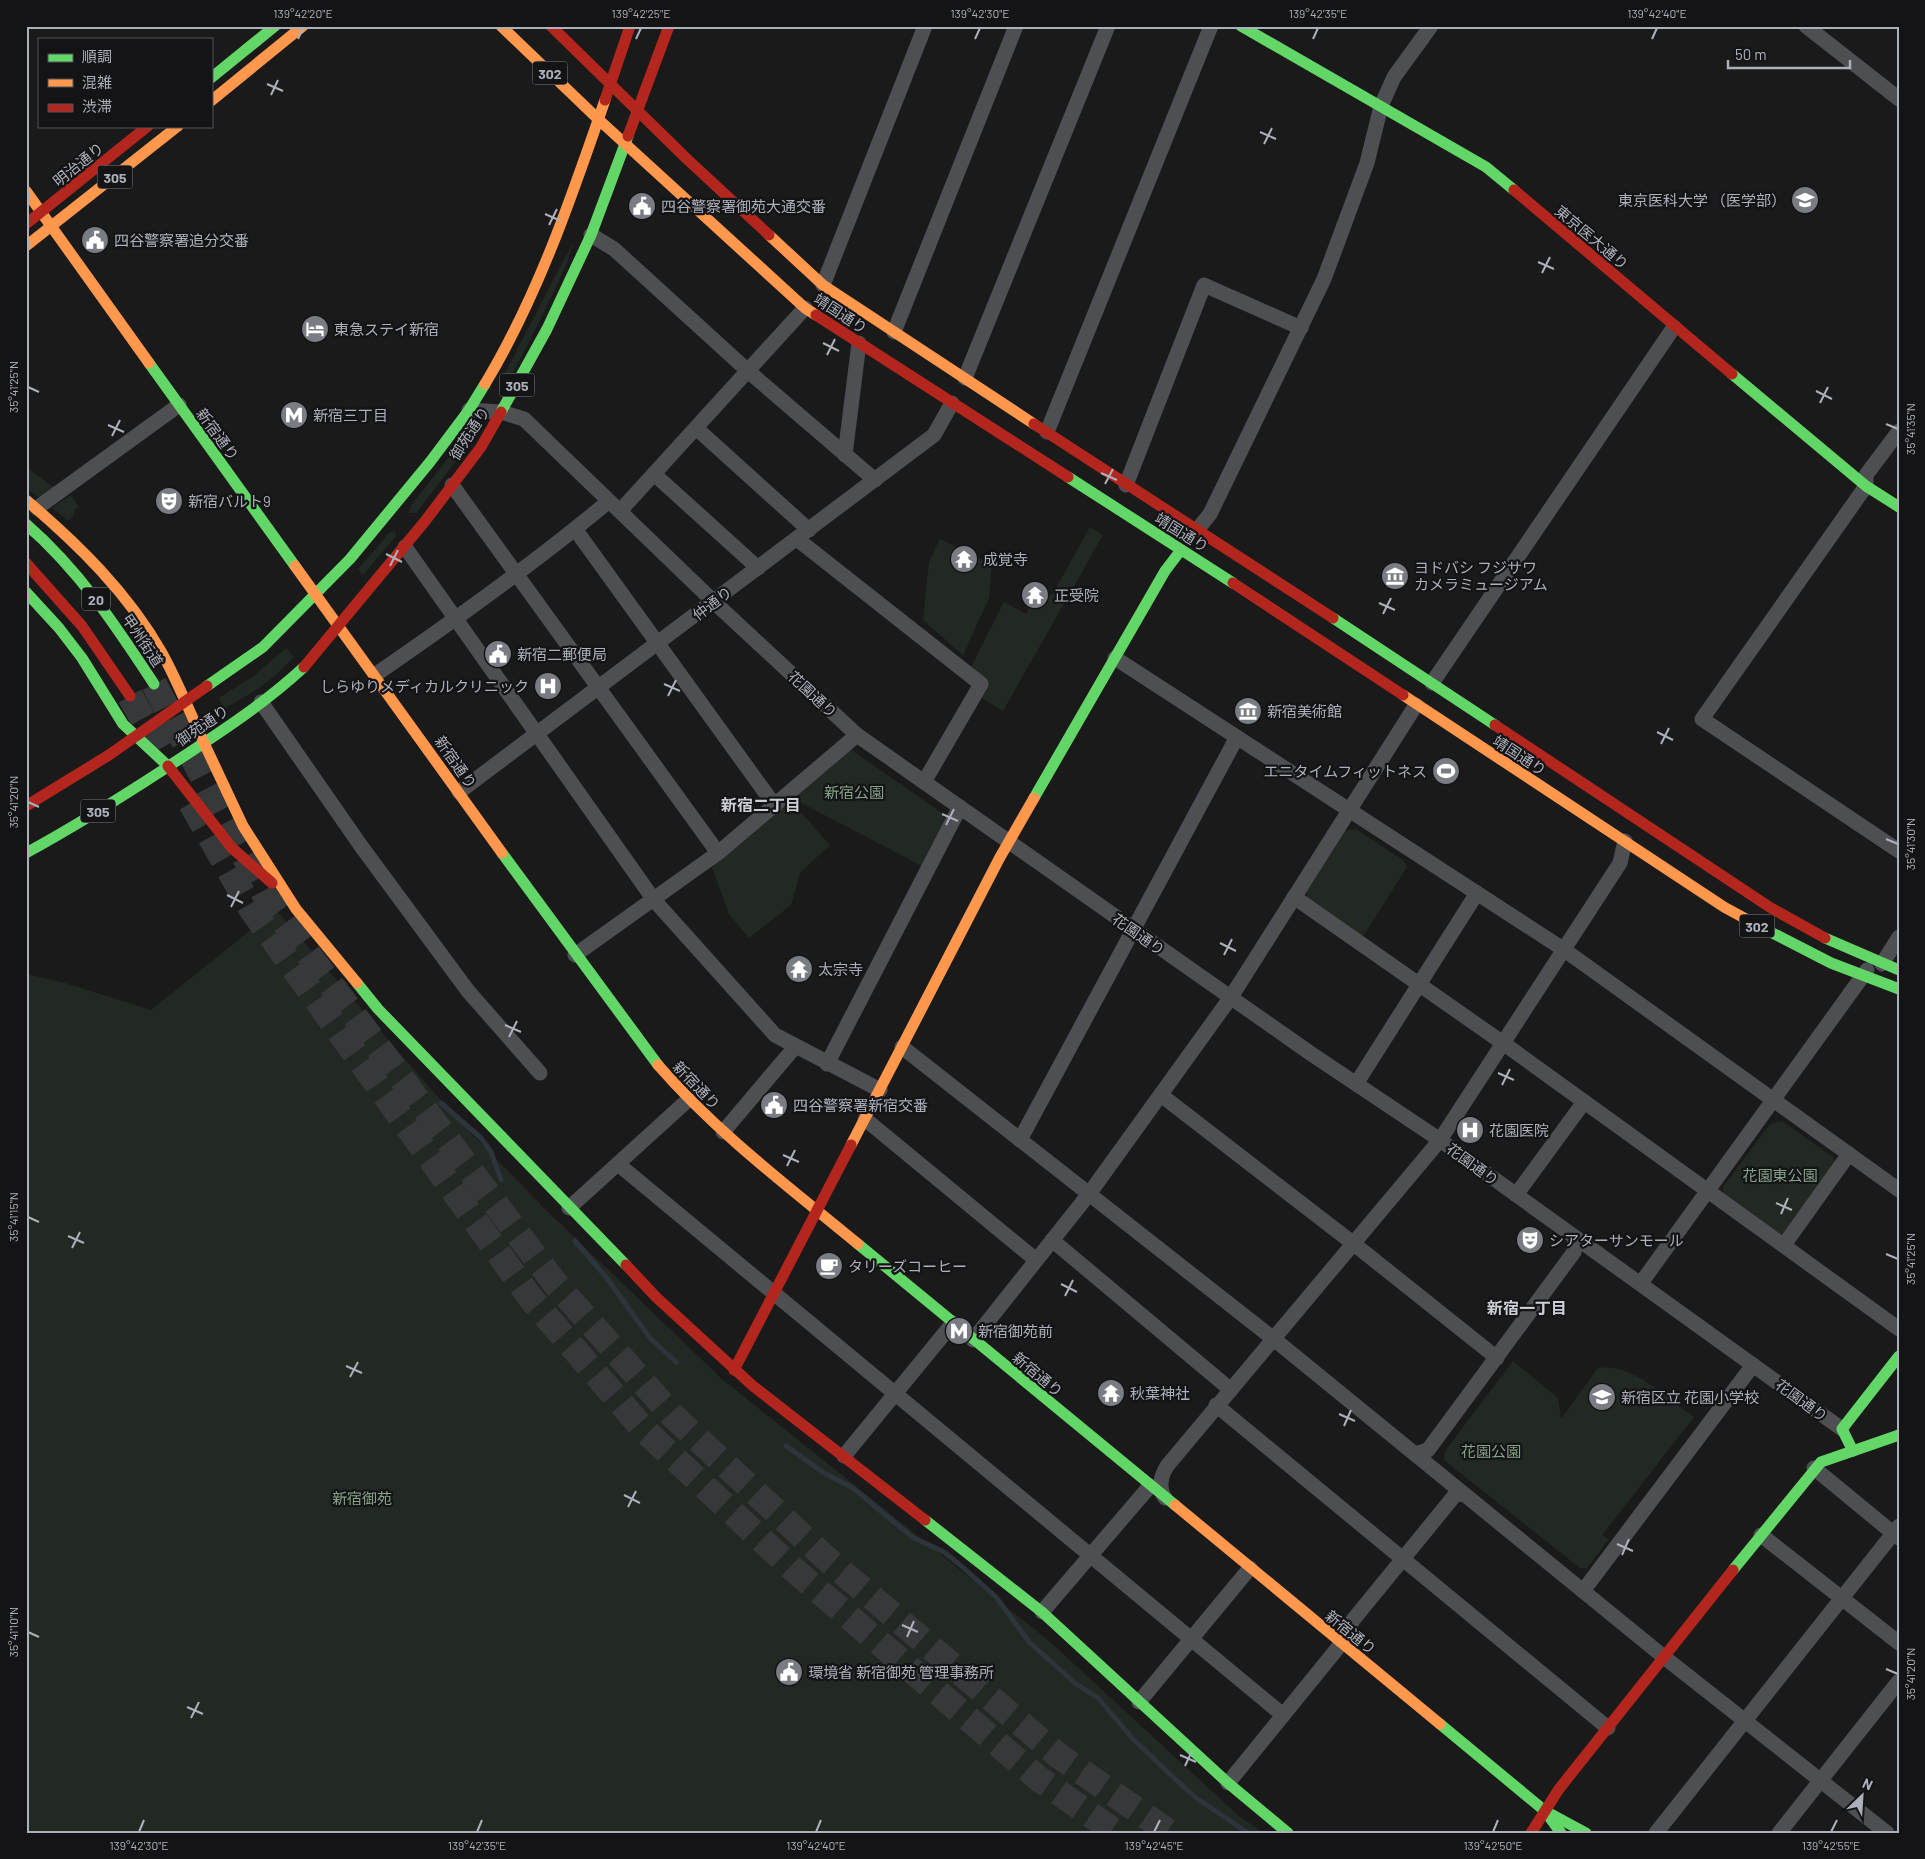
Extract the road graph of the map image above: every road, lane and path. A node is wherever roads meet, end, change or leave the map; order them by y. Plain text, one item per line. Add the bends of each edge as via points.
1 (275, 26) edge
2 (303, 26) edge
3 (502, 26) edge
4 (551, 26) edge
5 (630, 26) edge
6 (669, 26) edge
7 (925, 26) edge
8 (1016, 26) edge
9 (1108, 26) edge
10 (1211, 26) edge
11 (1241, 26) edge
12 (1431, 26) edge
13 (1806, 26) edge
14 (283, 42) junction
15 (212, 77) edge
16 (610, 84) junction
17 (1899, 99) edge
18 (212, 100) edge
19 (1381, 106) junction
20 (637, 111) junction
21 (598, 119) junction
22 (146, 128) edge
23 (176, 128) edge
24 (625, 143) junction
25 (26, 191) edge
26 (41, 212) junction
27 (26, 224) edge
28 (52, 227) junction
29 (591, 235) junction
30 (26, 246) edge
31 (823, 285) junction
32 (805, 308) junction
33 (1674, 327) junction
34 (1301, 328) junction
35 (894, 332) junction
36 (859, 343) junction
37 (748, 371) junction
38 (959, 391) junction
39 (179, 405) junction
40 (470, 410) junction
41 (501, 412) junction
42 (696, 428) junction
43 (1899, 431) edge
44 (1047, 432) junction
45 (845, 455) junction
46 (654, 474) junction
47 (875, 480) junction
48 (1126, 485) junction
49 (452, 486) junction
50 (1866, 486) junction
51 (32, 504) edge
52 (615, 506) junction
53 (1899, 507) edge
54 (26, 524) edge
55 (575, 529) junction
56 (809, 530) junction
57 (797, 539) junction
58 (1189, 540) junction
59 (405, 547) junction
60 (26, 563) edge
61 (758, 568) junction
62 (516, 573) junction
63 (26, 592) edge
64 (316, 595) junction
65 (713, 602) junction
66 (456, 618) junction
67 (340, 625) junction
68 (658, 643) junction
69 (1115, 658) junction
70 (375, 675) junction
71 (1432, 683) junction
72 (154, 684) tunnel mouth
73 (600, 687) junction
74 (130, 696) tunnel mouth
75 (186, 702) junction
76 (261, 702) junction
77 (1416, 705) junction
78 (537, 734) junction
79 (857, 735) junction
80 (135, 736) junction
81 (1237, 737) junction
82 (204, 743) junction
83 (168, 766) junction
84 (924, 782) junction
85 (460, 792) junction
86 (26, 806) edge
87 (775, 806) junction
88 (960, 807) junction
89 (1349, 810) junction
90 (244, 826) junction
91 (1629, 829) junction
92 (222, 836) junction
93 (1009, 842) junction
94 (1899, 851) edge
95 (26, 853) edge
96 (718, 853) junction
97 (1477, 893) junction
98 (1294, 897) junction
99 (290, 899) junction
100 (654, 900) junction
101 (1134, 930) junction
102 (1899, 937) edge
103 (1563, 949) junction
104 (575, 954) junction
105 (1878, 962) junction
106 (1899, 970) edge
107 (1862, 978) junction
108 (1420, 985) junction
109 (1899, 990) edge
110 (1231, 997) junction
111 (1502, 1043) junction
112 (796, 1047) junction
113 (902, 1047) junction
114 (827, 1064) junction
115 (540, 1073) dead end
116 (1356, 1084) junction
117 (880, 1090) junction
118 (1161, 1095) junction
119 (688, 1100) junction
120 (1774, 1100) junction
121 (1584, 1102) junction
122 (865, 1119) junction
123 (723, 1132) junction
124 (1020, 1140) junction
125 (1440, 1140) junction
126 (1849, 1154) junction
127 (618, 1164) junction
128 (1899, 1190) edge
129 (1708, 1191) junction
130 (1089, 1194) junction
131 (1516, 1195) junction
132 (569, 1208) junction
133 (818, 1209) junction
134 (1575, 1238) junction
135 (1052, 1240) junction
136 (1354, 1244) junction
137 (1784, 1246) junction
138 (1036, 1260) junction
139 (1641, 1283) junction
140 (774, 1294) junction
141 (953, 1323) junction
142 (1899, 1329) edge
143 (973, 1340) junction
144 (1275, 1340) junction
145 (1899, 1356) edge
146 (1497, 1358) junction
147 (1753, 1365) junction
148 (734, 1370) junction
149 (1231, 1390) junction
150 (896, 1395) junction
151 (1216, 1405) junction
152 (1842, 1429) junction
153 (1899, 1436) edge
154 (1853, 1451) junction
155 (1415, 1454) junction
156 (844, 1456) junction
157 (1814, 1468) junction
158 (1150, 1486) junction
159 (1464, 1494) junction
160 (1165, 1498) junction
161 (1897, 1532) edge
162 (1762, 1534) junction
163 (1091, 1556) junction
164 (1403, 1559) junction
165 (1250, 1568) junction
166 (1583, 1591) junction
167 (1842, 1598) junction
168 (1042, 1612) junction
169 (1192, 1638) junction
170 (1899, 1643) edge
171 (1342, 1644) junction
172 (1664, 1657) junction
173 (1899, 1681) edge
174 (1139, 1702) junction
175 (1283, 1715) junction
176 (1744, 1720) junction
177 (1608, 1728) junction
178 (1820, 1780) junction
179 (1228, 1783) junction
180 (1545, 1811) junction
181 (1288, 1833) edge
182 (1531, 1833) edge
183 (1561, 1833) edge
184 (1586, 1833) edge
185 (1656, 1833) edge
186 (1779, 1833) edge
187 (1887, 1833) edge

1 - 14 street
1 - 15 main road
2 - 14 main road
3 - 21 main road, 靖国通り / 302
4 - 16 main road, 靖国通り / 302
5 - 16 main road, 御苑通り / 305
6 - 20 main road, 御苑通り / 305
7 - 31 street
8 - 35 street
9 - 38 street, 仲通り
10 - 44 street
11 - 19 main road, 東京医大通り
12 - 19 street via 1394,77
13 - 17 street
14 - 18 main road
16 - 20 main road, 靖国通り / 302
16 - 21 main road, 御苑通り / 305
19 - 33 main road, 東京医大通り via 1486,168
19 - 34 street via 1367,163 1324,279
20 - 24 main road, 御苑通り / 305
20 - 31 main road, 靖国通り / 302
21 - 24 main road, 靖国通り / 302
21 - 40 main road, 御苑通り / 305 via 565,214 540,273
22 - 26 main road, 明治通り / 305
23 - 28 main road, 305
24 - 29 main road, 御苑通り / 305
24 - 32 main road, 靖国通り / 302
25 - 26 main road, 新宿通り
26 - 27 main road, 明治通り / 305
26 - 28 main road, 新宿通り
28 - 30 main road, 305
28 - 39 main road, 新宿通り
29 - 37 street via 614,249
29 - 41 main road, 御苑通り / 305 via 547,329
31 - 35 main road, 靖国通り / 302
32 - 36 main road, 靖国通り / 302
32 - 37 street
33 - 50 main road, 東京医大通り
33 - 71 street
34 - 48 street via 1204,286
34 - 58 street via 1210,514
35 - 38 main road, 靖国通り / 302
36 - 38 main road, 靖国通り / 302
36 - 45 street
37 - 42 street
37 - 45 street
38 - 44 main road, 靖国通り / 302
38 - 47 street, 仲通り via 934,435
38 - 58 main road, 靖国通り / 302
39 - 51 street
39 - 64 main road, 新宿通り
40 - 41 street, 花園通り
40 - 64 main road, 御苑通り / 305 via 386,517
41 - 49 main road, 御苑通り / 305 via 481,447
41 - 52 street, 花園通り via 524,419
42 - 46 street
42 - 56 street
43 - 50 street via 1866,475
44 - 48 main road, 靖国通り / 302
45 - 47 street
46 - 52 street
46 - 61 street
47 - 56 street, 仲通り
48 - 58 main road, 靖国通り / 302
49 - 59 main road, 御苑通り / 305
49 - 62 street
50 - 53 main road, 東京医大通り
50 - 94 street via 1702,718
51 - 75 main road via 81,549 126,602 169,666
52 - 55 street
52 - 65 street, 花園通り
54 - 72 main road, 甲州街道 / 20 via 90,590
55 - 62 street
55 - 68 street
56 - 57 street, 仲通り
57 - 61 street, 仲通り
57 - 84 street via 980,684
58 - 69 main road via 1164,571
58 - 71 main road, 靖国通り / 302
58 - 77 main road, 靖国通り / 302
59 - 66 street
59 - 67 main road, 御苑通り / 305
60 - 74 main road, 20 via 76,615
61 - 65 street, 仲通り
62 - 66 street
62 - 73 street
63 - 80 main road via 82,658 117,716
64 - 67 main road, 新宿通り
64 - 75 main road, 御苑通り / 305 via 263,648
65 - 68 street, 仲通り
65 - 79 street, 花園通り
66 - 70 street
66 - 78 street
67 - 70 main road, 新宿通り
67 - 76 main road, 御苑通り / 305 via 309,662
68 - 73 street, 仲通り
68 - 87 street
69 - 81 street
69 - 93 main road
70 - 85 main road, 新宿通り
71 - 91 main road, 靖国通り / 302
73 - 78 street, 仲通り
73 - 96 street
75 - 80 main road, 御苑通り / 305
75 - 82 main road
76 - 82 main road, 御苑通り / 305
76 - 115 street via 361,846 468,991
77 - 89 street
77 - 91 main road, 靖国通り / 302
78 - 85 street, 仲通り
78 - 100 street
79 - 84 street, 花園通り
79 - 87 street
80 - 83 main road
80 - 86 main road, 305
81 - 89 street
81 - 101 street
82 - 83 main road, 御苑通り / 305
82 - 90 main road
83 - 92 main road
83 - 95 main road, 305
84 - 88 street, 花園通り
85 - 104 main road, 新宿通り
87 - 96 street
88 - 93 street, 花園通り
88 - 114 street
89 - 97 street
89 - 98 street
90 - 92 main road via 239,836
90 - 99 main road
91 - 103 street via 1620,863
91 - 105 main road, 靖国通り / 302 via 1818,935
91 - 107 main road, 靖国通り / 302 via 1724,907 1787,943
92 - 99 main road
93 - 101 street, 花園通り
93 - 113 main road
96 - 100 street
97 - 103 street
97 - 108 street
98 - 108 street
98 - 110 street
99 - 132 main road via 378,1009
100 - 104 street
100 - 112 street via 775,1035
101 - 110 street, 花園通り
101 - 124 street
102 - 105 street
103 - 111 street
103 - 120 street
104 - 119 main road, 新宿通り via 651,1057
105 - 106 main road, 靖国通り / 302
105 - 107 street
107 - 109 main road, 靖国通り / 302
107 - 120 street
108 - 111 street
108 - 116 street
110 - 116 street, 花園通り
110 - 118 street
111 - 121 street
111 - 125 street
112 - 114 street
112 - 123 street
113 - 117 main road
113 - 124 street
114 - 117 street
116 - 125 street, 花園通り
117 - 122 main road
118 - 130 street
118 - 136 street
119 - 123 main road, 新宿通り
119 - 127 street
120 - 126 street
120 - 129 street
121 - 129 street
121 - 131 street
122 - 133 main road
122 - 138 street
123 - 133 main road, 新宿通り
124 - 130 street
125 - 131 street, 花園通り
125 - 136 street
126 - 128 street
126 - 137 street
127 - 132 street
127 - 140 street
129 - 137 street
129 - 139 street
130 - 135 street
130 - 144 street
131 - 134 street, 花園通り
132 - 148 main road via 656,1297
133 - 140 main road
133 - 141 main road, 新宿通り
134 - 139 street, 花園通り
134 - 146 street via 1574,1252
135 - 138 street
135 - 149 street
136 - 144 street
136 - 146 street
137 - 142 street
138 - 143 street
139 - 147 street, 花園通り
140 - 148 main road
140 - 150 street
141 - 143 main road, 新宿通り
141 - 150 street
143 - 158 main road, 新宿通り
144 - 149 street
144 - 155 street
145 - 152 main road
146 - 155 street via 1428,1450
147 - 152 street, 花園通り
147 - 166 street
148 - 156 main road
149 - 151 street
150 - 156 street
150 - 163 street
151 - 160 street via 1162,1473 1160,1486
151 - 164 street
152 - 154 main road
153 - 154 main road
154 - 157 main road via 1821,1462
155 - 159 street
156 - 168 main road
157 - 161 street
157 - 162 main road
158 - 160 main road, 新宿通り
158 - 163 street
159 - 164 street via 1454,1495
159 - 166 street
160 - 165 main road, 新宿通り
161 - 167 street
162 - 167 street
162 - 172 main road
163 - 168 street
163 - 169 street
164 - 171 street via 1353,1620
164 - 177 street
165 - 169 street
165 - 171 main road, 新宿通り
166 - 172 street
167 - 170 street
167 - 176 street
168 - 174 main road
169 - 174 street
169 - 175 street
171 - 175 street
171 - 180 main road, 新宿通り
172 - 176 street
172 - 177 main road
173 - 178 street
174 - 179 main road
175 - 179 street
176 - 178 street
176 - 185 street
177 - 180 main road via 1559,1788
178 - 186 street
178 - 187 street
179 - 181 main road
180 - 182 main road
180 - 183 main road, 新宿通り
180 - 184 main road, 新宿通り

